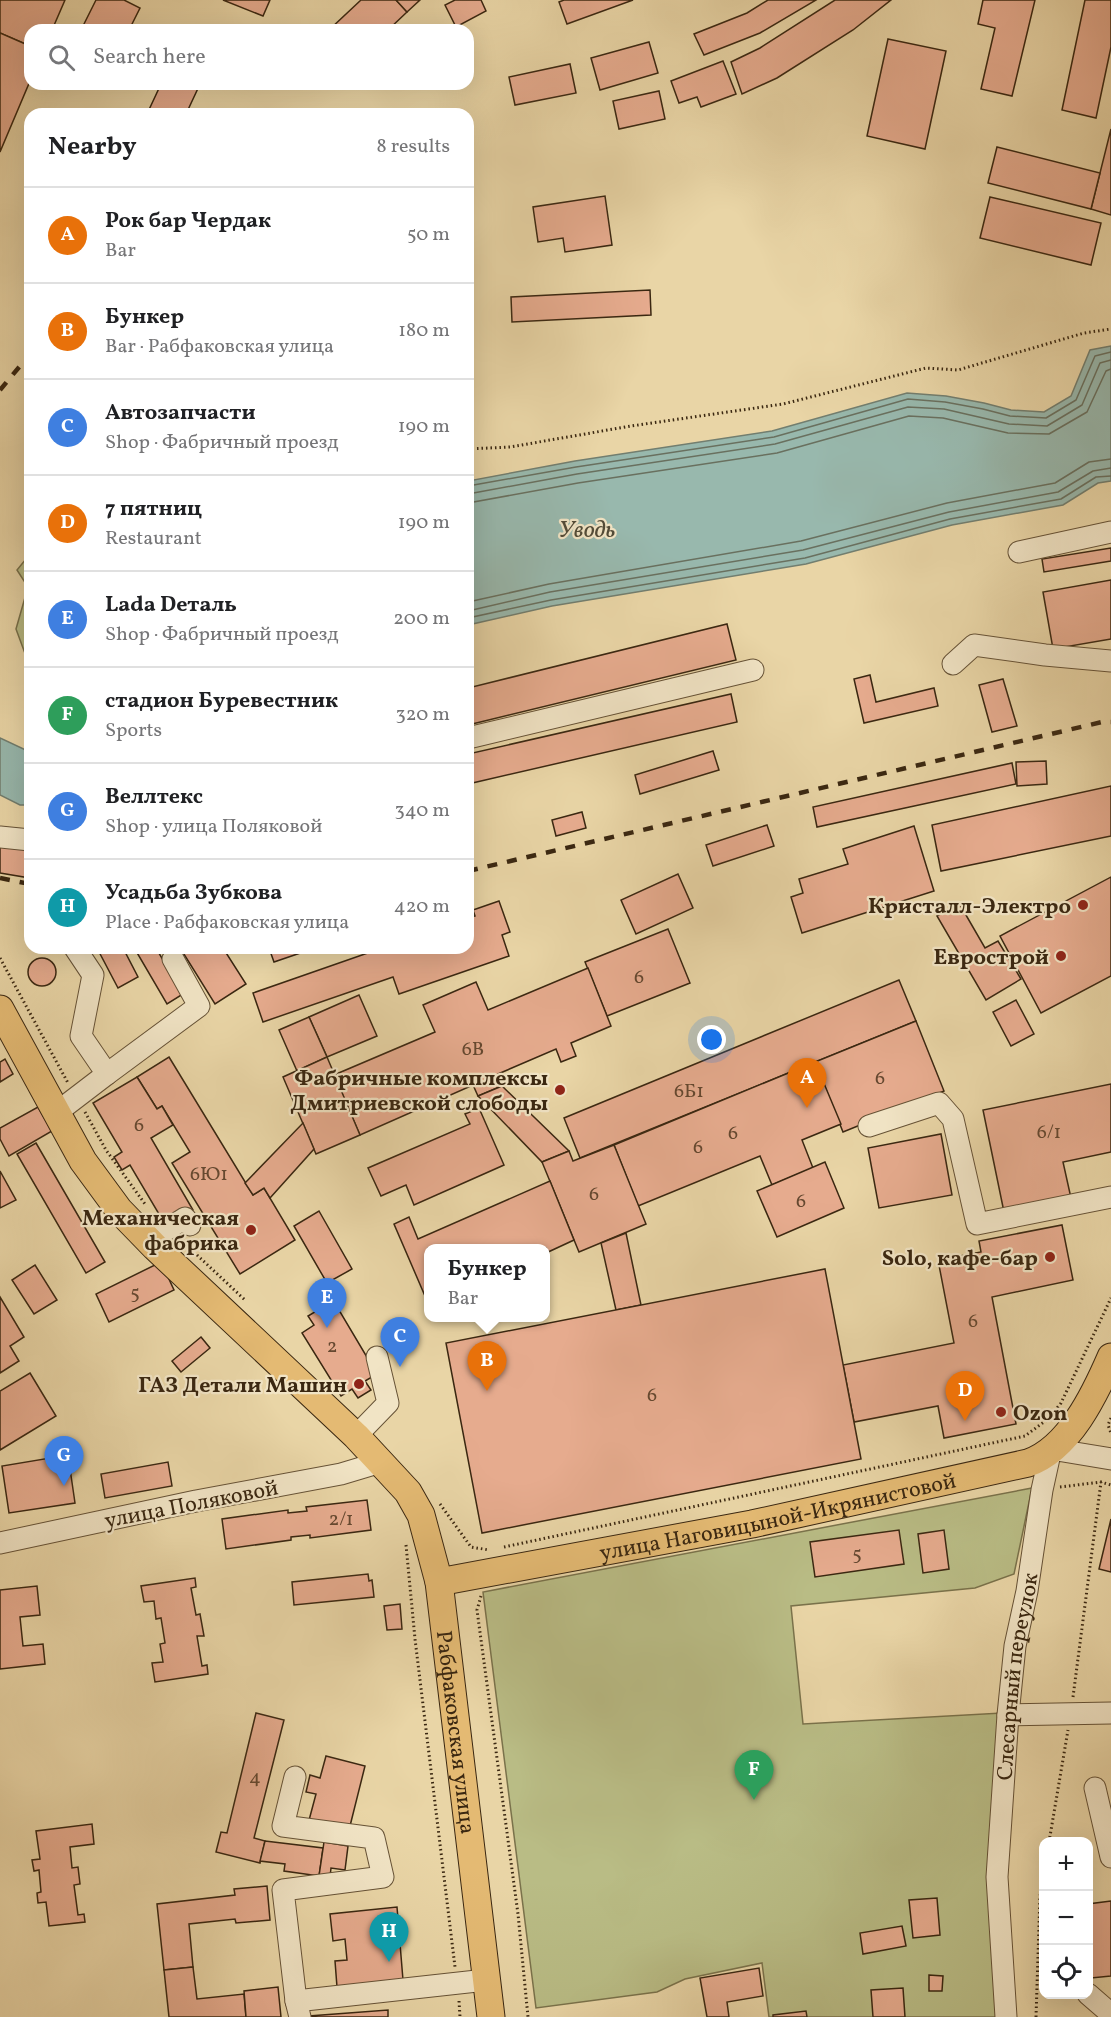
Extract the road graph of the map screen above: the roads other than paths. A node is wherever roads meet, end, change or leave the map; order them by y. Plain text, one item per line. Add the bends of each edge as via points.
1 (1111, 532) edge
2 (1019, 552) dead end
3 (1111, 661) edge
4 (953, 664) dead end
5 (753, 670) dead end
6 (474, 737) edge
7 (0, 837) edge
8 (24, 839) edge
9 (79, 954) edge
10 (173, 959) dead end
11 (0, 1009) edge
12 (8, 1039) edge
13 (107, 1074) junction
14 (66, 1105) junction
15 (869, 1126) dead end
16 (1111, 1197) edge
17 (190, 1225) dead end
18 (149, 1241) junction
19 (377, 1357) dead end
20 (1111, 1357) edge
21 (356, 1436) junction
22 (1051, 1449) junction
23 (1111, 1459) edge
24 (381, 1462) junction
25 (0, 1543) edge
26 (438, 1582) junction
27 (1111, 1713) edge
28 (1008, 1715) junction
29 (295, 1777) dead end
30 (1095, 1788) dead end
31 (1111, 1857) edge
32 (486, 1980) junction
33 (1093, 1998) edge
34 (298, 2009) edge
35 (1111, 2014) edge
36 (491, 2017) edge
37 (1006, 2017) edge

1 - 2 street
3 - 4 street via 974,645
5 - 6 street
7 - 8 street
9 - 13 street via 93,975 81,1036
10 - 13 street via 199,1005
11 - 12 main road, Рабфаковская улица
12 - 14 main road, Рабфаковская улица
13 - 14 street
14 - 18 main road, Рабфаковская улица via 83,1161 119,1210
15 - 16 street via 939,1103 953,1119 977,1224
17 - 18 street via 184,1218
18 - 21 main road, Рабфаковская улица
19 - 21 street via 388,1403
20 - 22 main road via 1088,1404
21 - 24 main road, Рабфаковская улица
22 - 23 street
22 - 26 main road, улица Наговицыной-Икрянистовой via 1028,1463 764,1522
22 - 28 street, Слесарный переулок via 1020,1592
24 - 25 street, улица Поляковой via 341,1474
24 - 26 main road, Рабфаковская улица via 408,1492 421,1515
26 - 32 main road, Рабфаковская улица
27 - 28 street
28 - 37 street, Слесарный переулок via 997,1877
29 - 34 street via 283,1827 374,1838 383,1877 283,1890
30 - 31 street
32 - 34 street
32 - 36 main road, Рабфаковская улица
33 - 35 street

